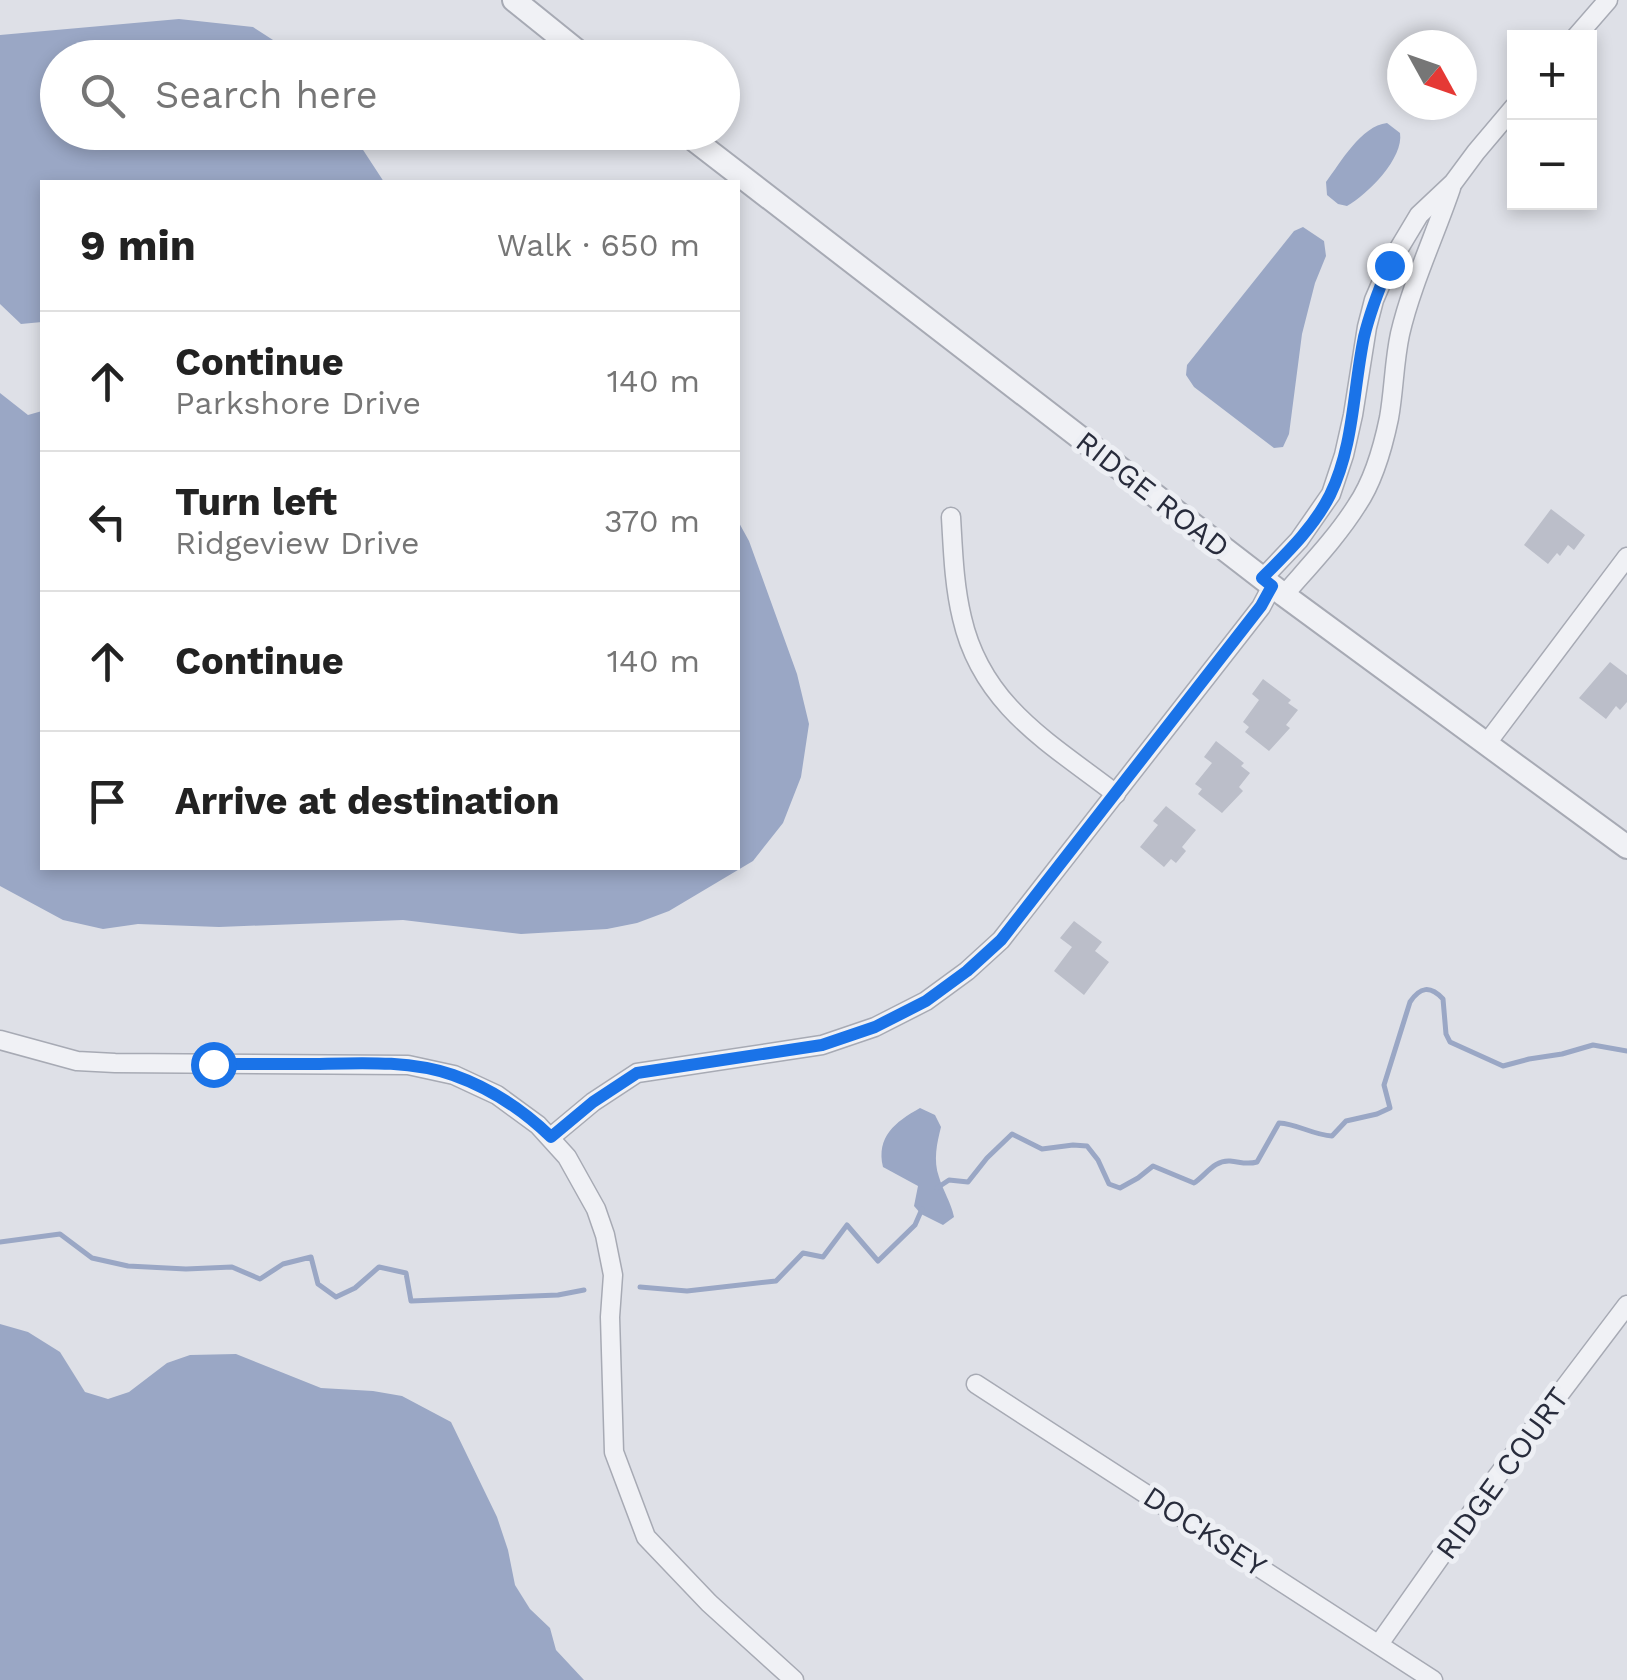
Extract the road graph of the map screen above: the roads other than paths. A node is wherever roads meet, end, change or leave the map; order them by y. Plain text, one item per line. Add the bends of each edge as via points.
1 (514, 0) edge
2 (1608, 0) edge
3 (1582, 30) edge
4 (564, 40) edge
5 (1507, 115) edge
6 (707, 150) edge
7 (1453, 183) junction
8 (1361, 356) junction
9 (1394, 363) junction
10 (950, 517) dead end
11 (1627, 558) edge
12 (1273, 586) junction
13 (1487, 743) junction
14 (1116, 794) junction
15 (1627, 848) edge
16 (0, 1040) edge
17 (551, 1137) junction
18 (1627, 1305) edge
19 (976, 1384) dead end
20 (1379, 1644) junction
21 (794, 1680) edge
22 (1433, 1680) edge

1 - 4 street
2 - 3 street
5 - 7 street
6 - 12 street, RIDGE ROAD
7 - 8 street via 1419,215 1389,265
7 - 9 street
8 - 9 street
8 - 12 street via 1353,416 1330,494
9 - 12 street via 1389,417 1358,504 1312,564
10 - 14 street via 962,621 994,692
11 - 13 street
12 - 13 street, RIDGE ROAD
12 - 14 street
13 - 15 street, RIDGE ROAD
14 - 17 street via 1001,940 926,1001 822,1045 637,1073
16 - 17 street via 116,1064 421,1067 497,1095
17 - 21 street via 583,1182 605,1235 613,1276 614,1452 646,1537
18 - 20 street, RIDGE COURT
19 - 20 street, DOCKSEY
20 - 22 street, DOCKSEY

